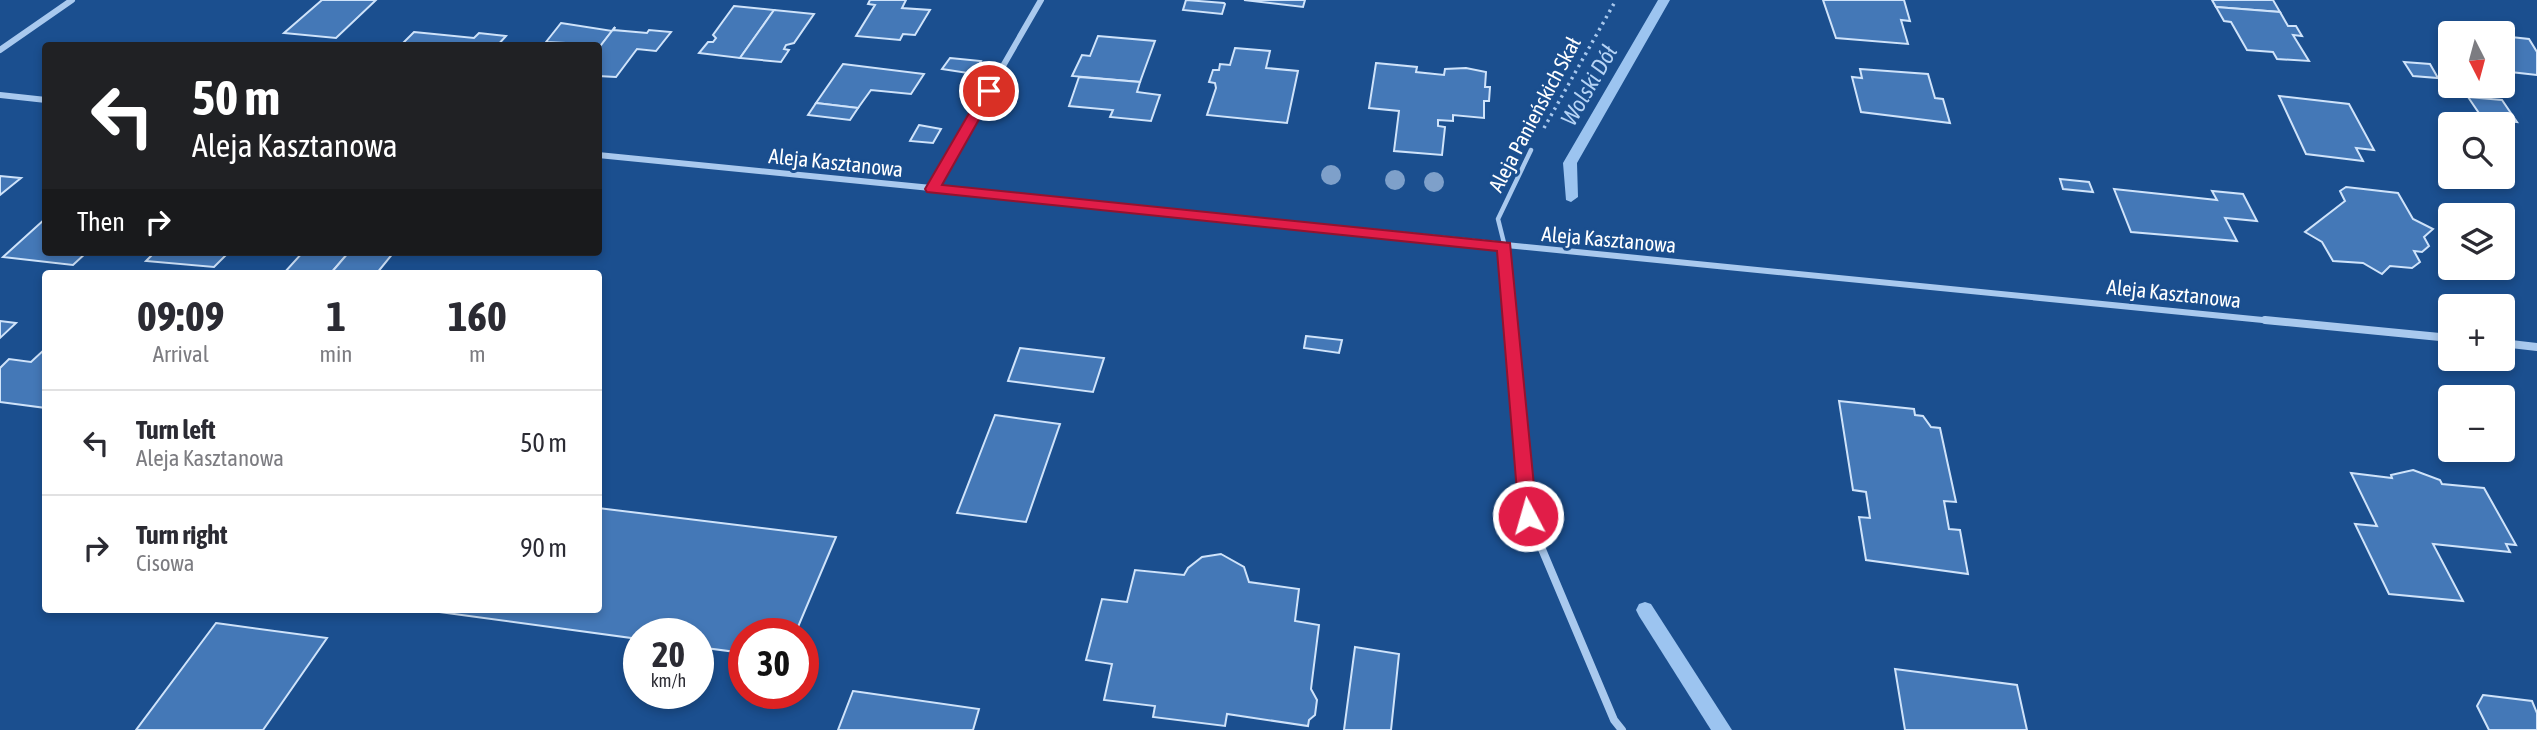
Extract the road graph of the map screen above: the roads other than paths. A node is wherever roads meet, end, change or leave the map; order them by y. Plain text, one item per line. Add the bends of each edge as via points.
1 (72, 0) edge
2 (1041, 0) edge
3 (0, 50) edge
4 (0, 95) edge
5 (42, 100) edge
6 (1531, 150) road end
7 (602, 155) edge
8 (932, 189) junction
9 (1504, 247) junction
10 (2438, 337) edge
11 (2515, 345) edge
12 (2537, 347) edge
13 (1622, 730) edge

1 - 3 street
2 - 8 street
4 - 5 street
6 - 9 lane, Aleja Panieńskich Skał via 1498,219
7 - 8 street, Aleja Kasztanowa
8 - 9 street, Aleja Kasztanowa
9 - 10 street, Aleja Kasztanowa
9 - 13 street, Aleja Panieńskich Skał via 1528,516
11 - 12 street

